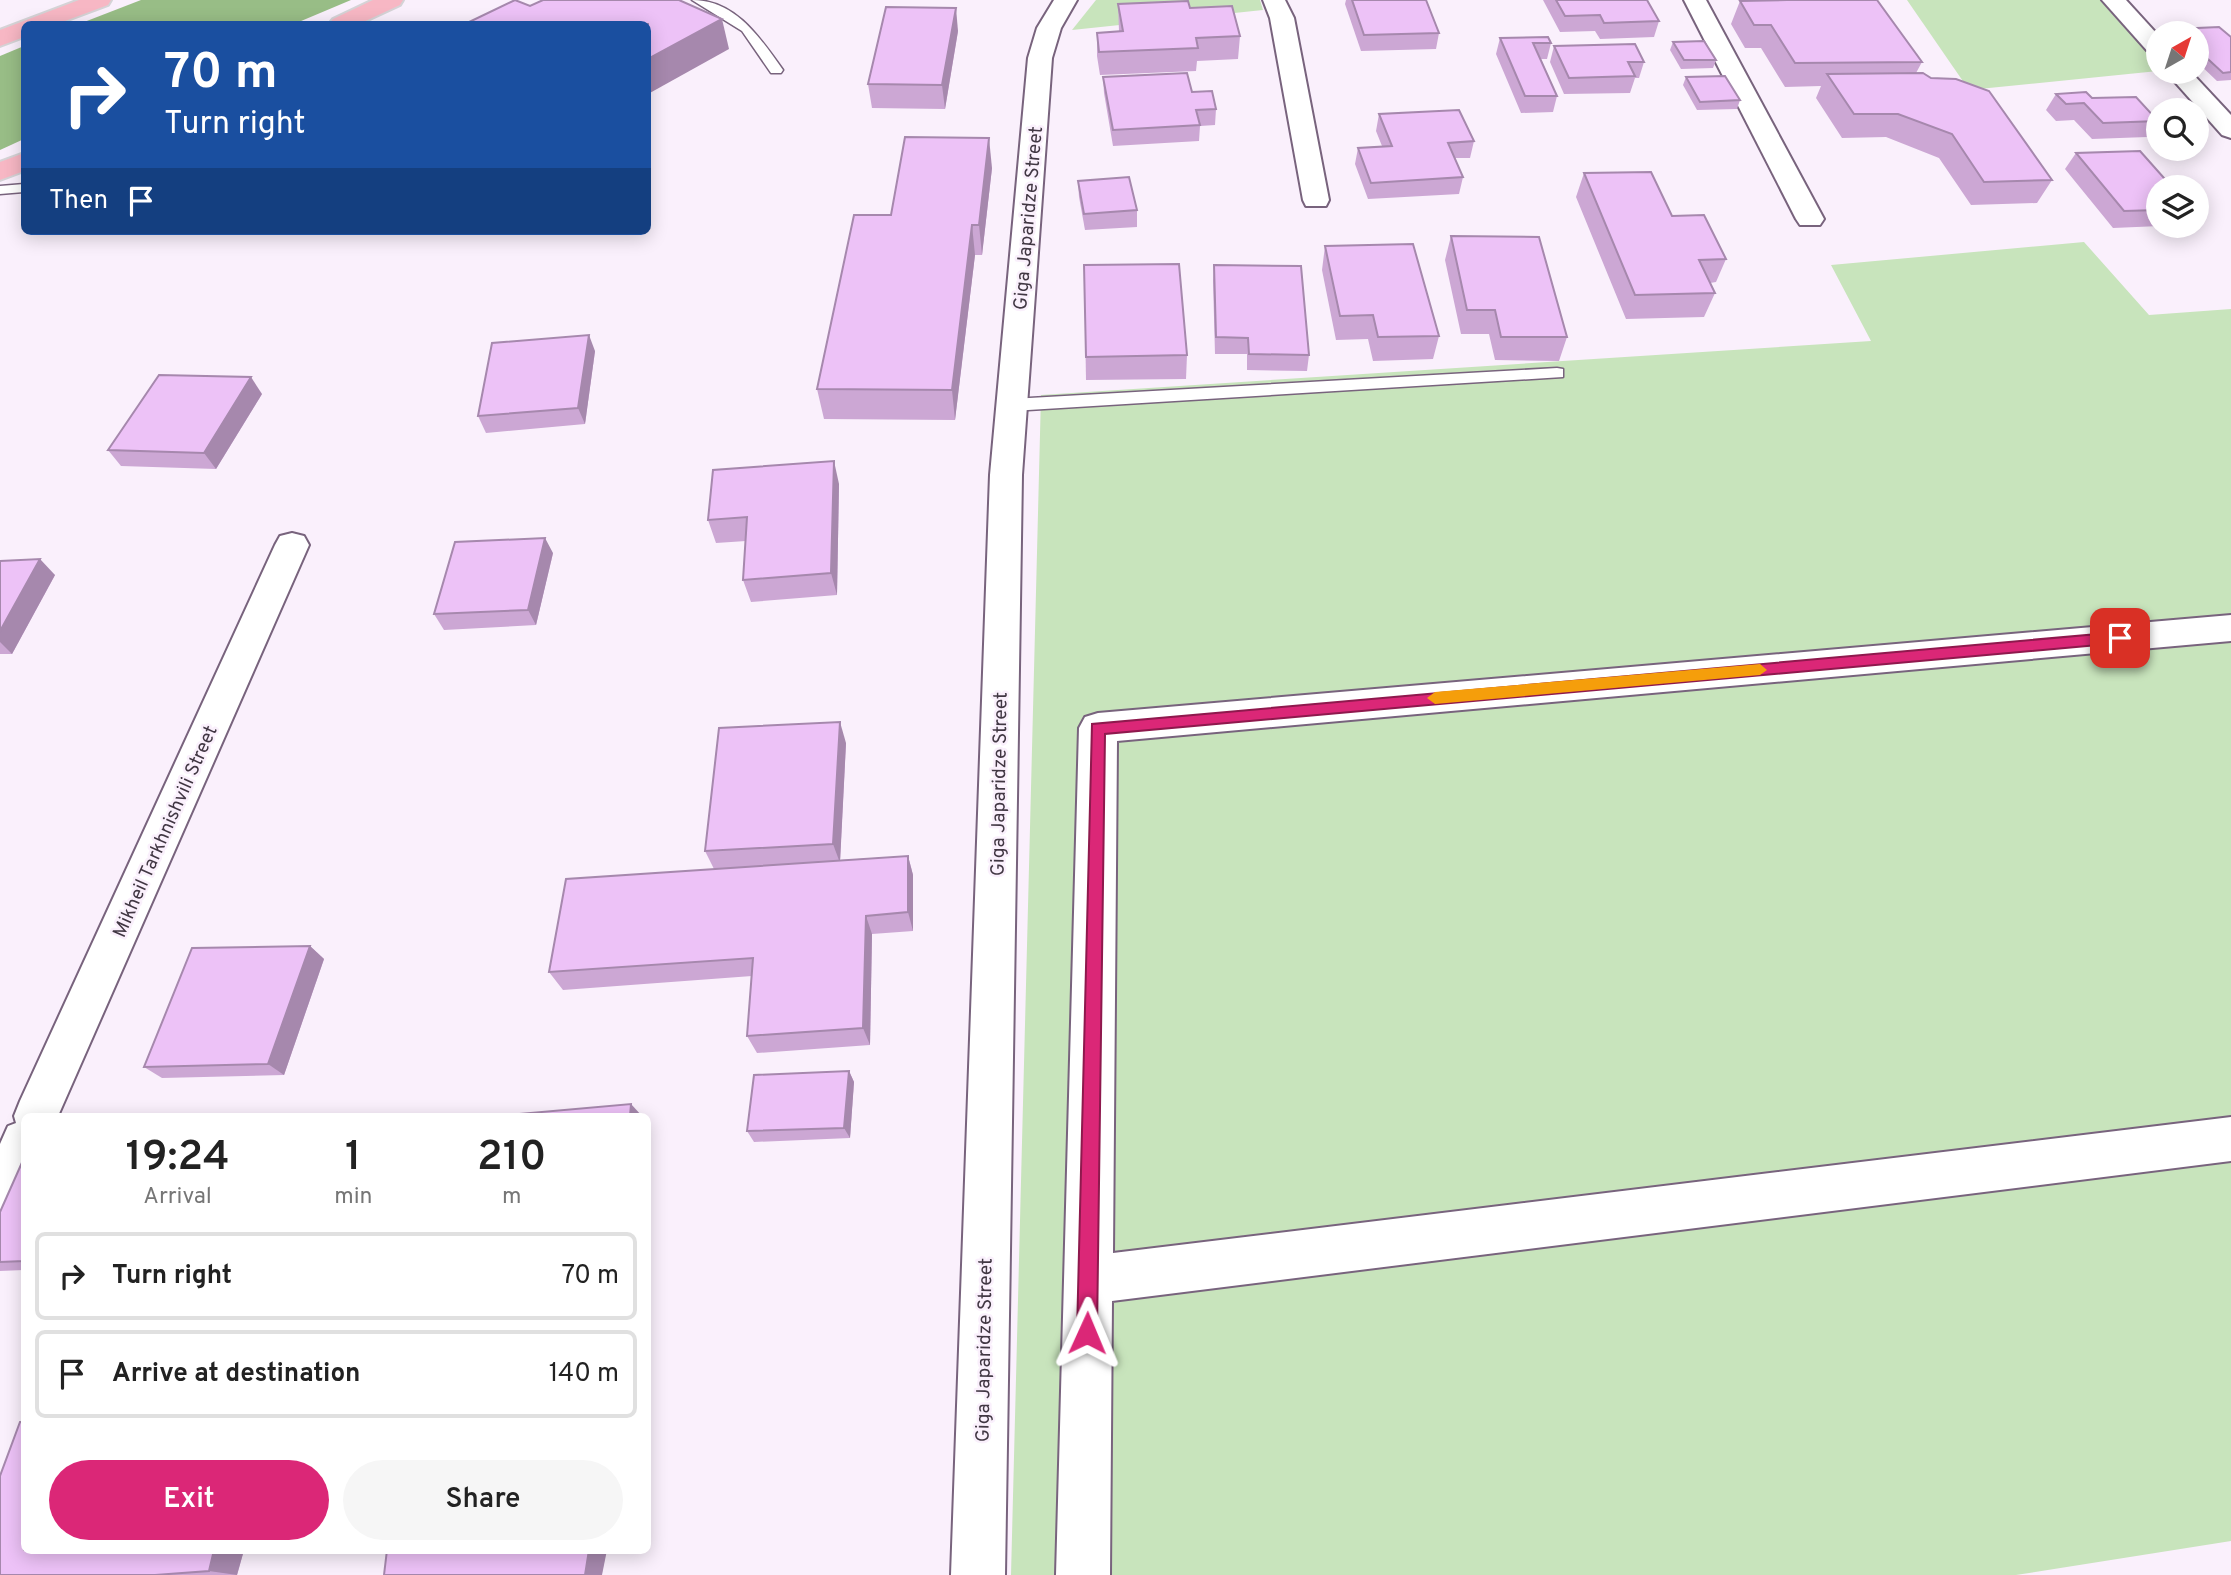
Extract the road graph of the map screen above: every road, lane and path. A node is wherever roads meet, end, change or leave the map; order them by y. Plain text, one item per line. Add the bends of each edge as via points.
1 (100, 0) edge
2 (392, 0) edge
3 (698, 0) edge
4 (1066, 0) edge
5 (1274, 0) edge
6 (1695, 0) edge
7 (2113, 0) edge
8 (45, 21) edge
9 (347, 21) edge
10 (21, 30) edge
11 (2146, 36) edge
12 (0, 38) edge
13 (776, 70) dead end
14 (2189, 84) edge
15 (2231, 130) edge
16 (21, 162) edge
17 (0, 172) edge
18 (21, 188) edge
19 (0, 190) edge
20 (1316, 200) dead end
21 (1810, 219) dead end
22 (1557, 373) edge
23 (1012, 405) junction
24 (292, 545) dead end
25 (2231, 628) edge
26 (37, 1113) edge
27 (2231, 1139) edge
28 (21, 1149) edge
29 (0, 1197) edge
30 (1088, 1280) junction
31 (978, 1575) edge
32 (1083, 1575) edge

1 - 8 highway
2 - 9 highway
3 - 13 lane via 747,28
4 - 23 street, Giga Japaridze Street via 1043,41 1040,58
5 - 20 street via 1282,18
6 - 21 street
7 - 11 street
10 - 12 highway
14 - 15 street
16 - 17 highway
18 - 19 lane
22 - 23 lane
23 - 31 street, Giga Japaridze Street via 1006,475
24 - 26 street, Mikheil Tarkhnishvili Street
25 - 30 street via 1098,729
27 - 30 street
28 - 29 street
30 - 32 street

